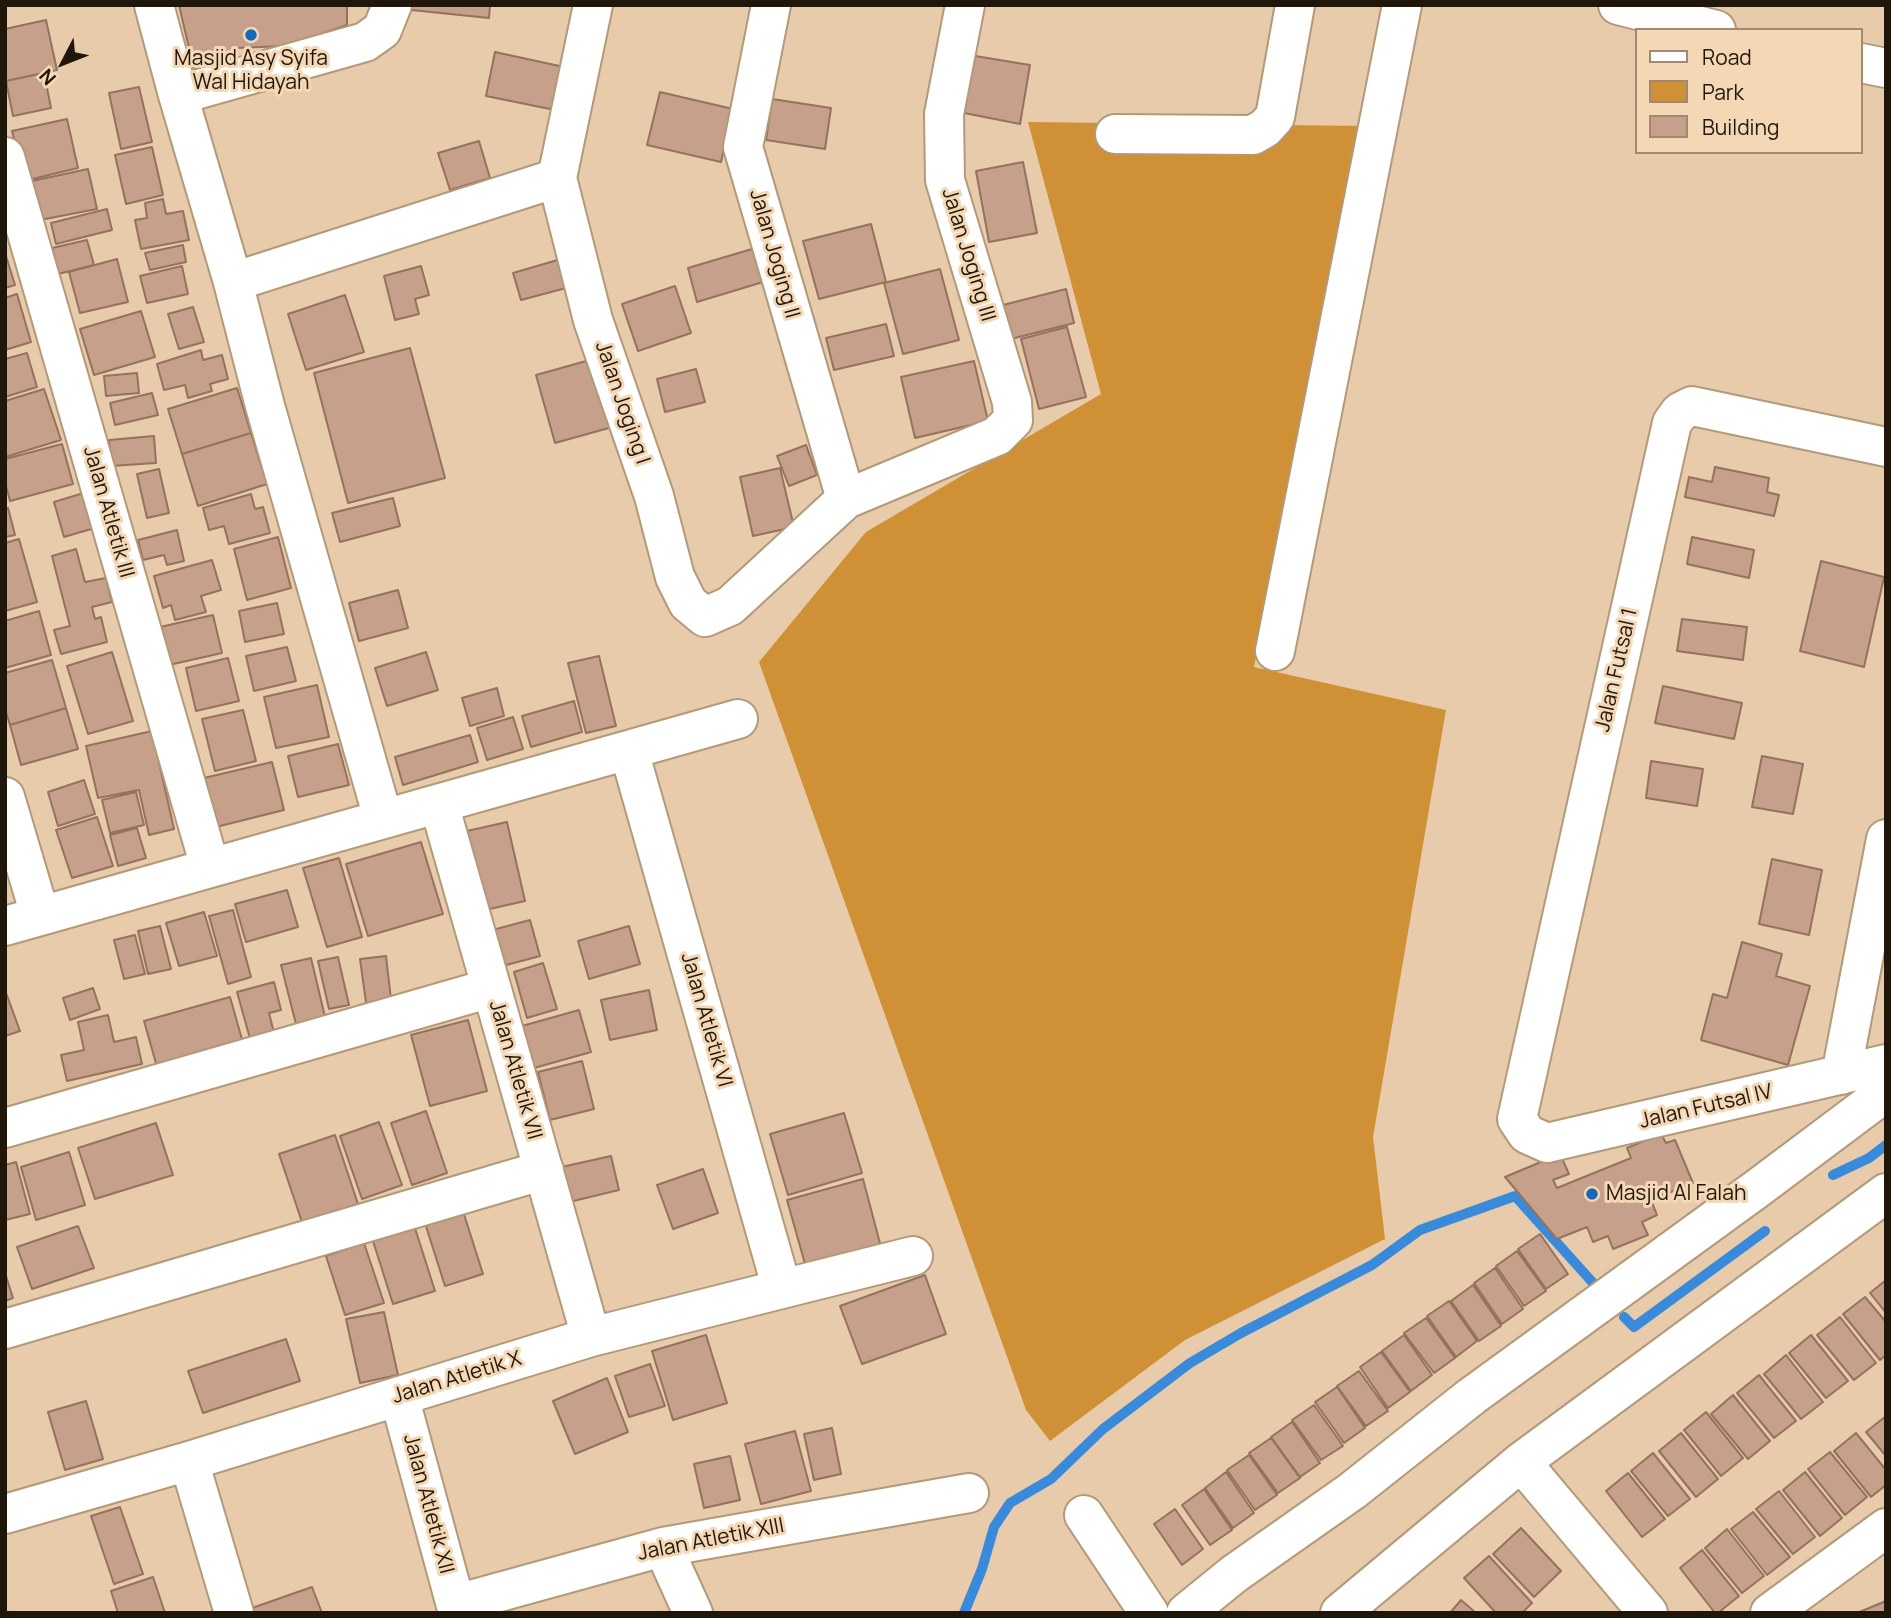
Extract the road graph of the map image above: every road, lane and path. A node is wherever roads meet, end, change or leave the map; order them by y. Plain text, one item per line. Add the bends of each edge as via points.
1 (155, 5) edge
2 (392, 5) edge
3 (593, 5) edge
4 (771, 5) edge
5 (965, 5) edge
6 (1295, 5) edge
7 (1402, 5) edge
8 (1618, 5) edge
9 (1708, 28) edge
10 (1863, 63) edge
11 (1886, 68) edge
12 (178, 95) junction
13 (1115, 134) dead end
14 (5, 158) edge
15 (557, 178) junction
16 (233, 282) junction
17 (1886, 447) edge
18 (846, 499) junction
19 (1275, 651) dead end
20 (738, 719) dead end
21 (629, 751) junction
22 (5, 797) edge
23 (439, 804) junction
24 (383, 818) junction
25 (1886, 839) edge
26 (210, 867) junction
27 (22, 920) edge
28 (1878, 933) edge
29 (491, 988) junction
30 (1886, 1064) edge
31 (1841, 1075) junction
32 (1886, 1091) edge
33 (5, 1128) edge
34 (1527, 1134) joint
35 (544, 1170) junction
36 (1886, 1193) edge
37 (913, 1256) dead end
38 (782, 1289) junction
39 (5, 1329) edge
40 (591, 1337) junction
41 (399, 1396) junction
42 (189, 1461) junction
43 (1521, 1462) junction
44 (970, 1493) dead end
45 (5, 1514) edge
46 (1084, 1515) dead end
47 (1886, 1528) edge
48 (663, 1547) junction
49 (1790, 1606) edge
50 (457, 1609) edge
51 (234, 1613) edge
52 (693, 1613) edge
53 (1150, 1613) edge
54 (1186, 1613) edge
55 (1340, 1613) edge
56 (1648, 1613) edge

1 - 12 street
2 - 12 street via 382,30 365,42
3 - 15 street, Jalan Joging I
4 - 18 street, Jalan Joging II via 743,147
5 - 18 street, Jalan Joging III via 944,114 945,180 1012,402 1013,420 997,436
6 - 13 street via 1275,117 1265,128 1253,135
7 - 19 street
8 - 9 street
10 - 11 street
12 - 16 street
14 - 26 street, Jalan Atletik III
15 - 16 street
15 - 18 street, Jalan Joging I via 593,320 654,496 675,577 688,603 705,617 730,606
16 - 24 street
17 - 34 street, Jalan Futsal 1 via 1692,406 1672,423 1517,1119
20 - 21 street
21 - 23 street
21 - 38 street, Jalan Atletik VI
22 - 27 street
23 - 24 street
23 - 29 street, Jalan Atletik VII
24 - 26 street
25 - 28 street
26 - 27 street
28 - 31 street
29 - 33 street
29 - 35 street, Jalan Atletik VII
30 - 31 street, Jalan Futsal IV
31 - 34 street, Jalan Futsal IV via 1547,1143
32 - 54 street
35 - 39 street
35 - 40 street, Jalan Atletik VII
36 - 43 street
37 - 38 street, Jalan Atletik X
38 - 40 street, Jalan Atletik X
40 - 41 street, Jalan Atletik X
41 - 42 street, Jalan Atletik X
41 - 50 street, Jalan Atletik XII
42 - 45 street, Jalan Atletik X
42 - 51 street
43 - 55 street
43 - 56 street
44 - 48 street, Jalan Atletik XIII
46 - 53 street
47 - 49 street
48 - 50 street, Jalan Atletik XIII
48 - 52 street

